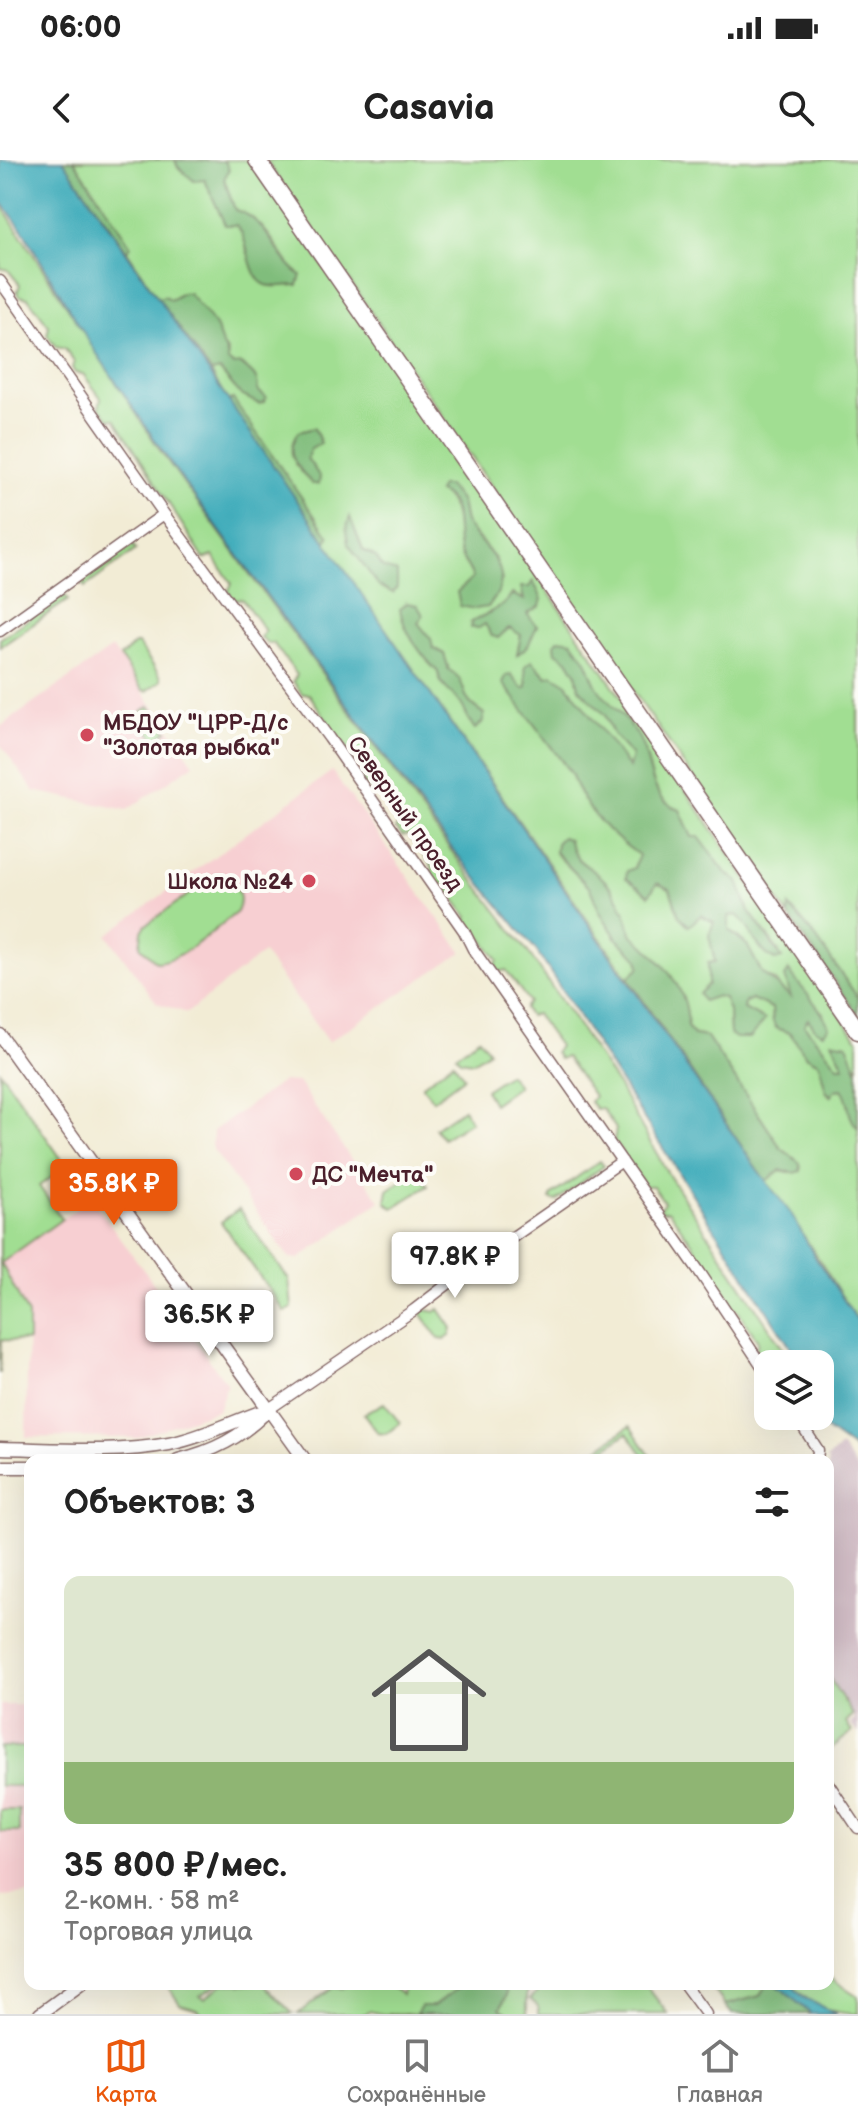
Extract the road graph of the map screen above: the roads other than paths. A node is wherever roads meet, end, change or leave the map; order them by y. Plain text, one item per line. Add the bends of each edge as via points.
1 (257, 160) edge
2 (0, 281) edge
3 (164, 514) junction
4 (0, 631) edge
5 (858, 1031) edge
6 (0, 1035) edge
7 (622, 1161) junction
8 (754, 1354) edge
9 (269, 1409) junction
10 (804, 1430) edge
11 (0, 1448) edge
12 (197, 1454) edge
13 (301, 1454) edge
14 (816, 1454) edge
15 (0, 1467) edge
16 (24, 1467) edge
17 (834, 1792) edge
18 (858, 1828) edge
19 (73, 1990) edge
20 (688, 1990) edge
21 (40, 2014) edge
22 (706, 2014) edge

1 - 5 main road
2 - 3 street, Северный проезд
3 - 4 street
3 - 7 street, Северный проезд via 329,738
6 - 9 street
7 - 8 street, Северный проезд
7 - 9 street
9 - 11 street via 166,1444
9 - 12 street via 225,1445
9 - 13 street
10 - 14 street
15 - 16 street
17 - 18 street
19 - 21 street
20 - 22 street

